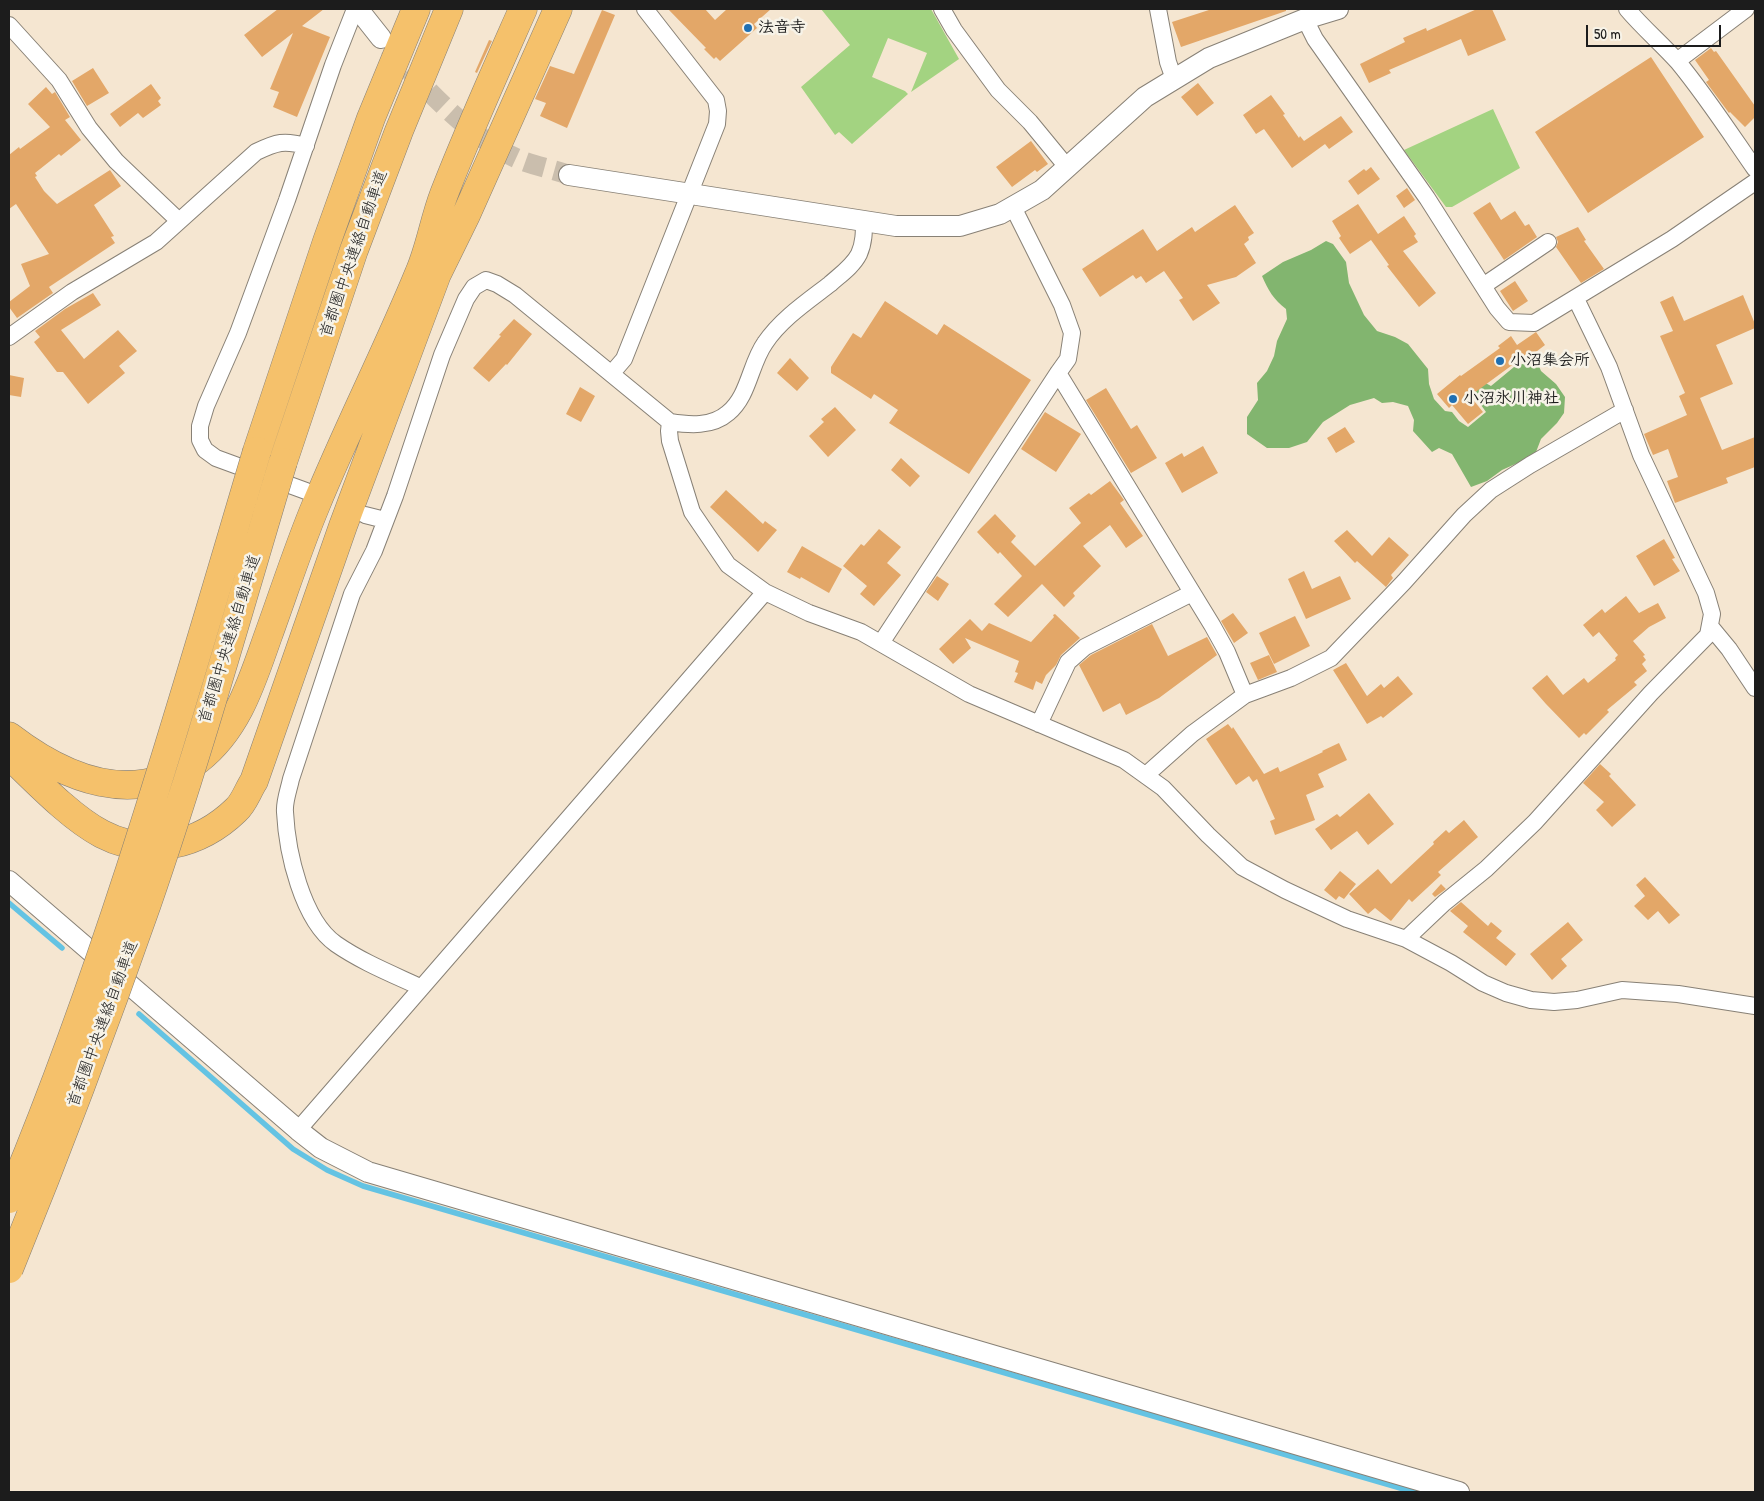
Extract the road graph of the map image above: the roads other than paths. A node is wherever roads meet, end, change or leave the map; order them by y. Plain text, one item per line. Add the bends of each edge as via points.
1 (356, 9) edge
2 (416, 9) edge
3 (449, 9) edge
4 (523, 9) edge
5 (558, 9) edge
6 (645, 9) edge
7 (942, 9) edge
8 (1158, 9) edge
9 (1338, 9) edge
10 (1627, 9) edge
11 (1746, 9) edge
12 (1305, 19) junction
13 (9, 25) edge
14 (381, 38) tunnel mouth
15 (1677, 61) junction
16 (1174, 79) junction
17 (306, 146) junction
18 (1067, 167) junction
19 (1755, 169) edge
20 (569, 174) tunnel mouth
21 (1755, 182) edge
22 (691, 194) junction
23 (1013, 208) junction
24 (864, 220) junction
25 (179, 221) junction
26 (1548, 242) dead end
27 (1483, 286) junction
28 (1576, 299) junction
29 (9, 337) edge
30 (612, 373) junction
31 (1058, 373) junction
32 (1625, 410) junction
33 (670, 422) junction
34 (306, 491) dead end
35 (366, 515) dead end
36 (385, 520) junction
37 (764, 592) junction
38 (1192, 592) junction
39 (1710, 626) junction
40 (881, 643) junction
41 (1755, 688) edge
42 (1245, 695) junction
43 (1039, 724) junction
44 (9, 736) edge
45 (9, 755) edge
46 (1146, 776) junction
47 (9, 881) edge
48 (1406, 940) junction
49 (420, 987) junction
50 (1755, 1006) edge
51 (298, 1130) junction
52 (9, 1199) edge
53 (9, 1269) edge
54 (1459, 1492) edge

1 - 14 street
1 - 17 street
2 - 52 highway, 首都圏中央連絡自動車道, bridge via 327,241 257,451 122,894 71,1040
3 - 53 highway, 首都圏中央連絡自動車道, bridge via 358,241 283,462 147,903 92,1057
4 - 44 highway via 444,195 421,270 315,506 254,675 229,726 217,742 184,769 169,777 133,786 84,778 53,765
5 - 45 highway via 437,274 346,518 254,781 238,809 209,832 184,842 156,847 128,844 102,834 80,819
6 - 22 street via 716,100 717,124
7 - 18 street via 998,90
8 - 16 street
9 - 12 street
10 - 15 street
11 - 15 street
12 - 16 street via 1210,58
12 - 27 street via 1315,39
13 - 25 street via 59,80 88,128 116,161
15 - 19 street
16 - 18 street via 1145,97
17 - 25 street via 290,141 276,142 256,152
17 - 34 street via 238,333 206,406 200,440 204,450 216,458
18 - 23 street via 1042,190
20 - 22 street
21 - 28 street
22 - 24 street
22 - 30 street via 624,359
23 - 24 street via 960,226 896,226
23 - 31 street via 1072,333 1068,360
24 - 33 street via 864,240 849,268 766,341 742,394 728,414 702,424
25 - 29 street via 156,242 72,292
26 - 27 street
27 - 28 street via 1509,322 1534,323
28 - 32 street
30 - 33 street
30 - 36 street via 515,295 486,280 466,299 442,355
31 - 38 street
31 - 40 street
32 - 39 street via 1641,455 1706,593 1712,614
32 - 42 street via 1491,490 1330,658 1291,678
33 - 37 street via 670,441 692,512 728,564
35 - 36 street
36 - 49 street via 349,603 291,779 285,810 290,853 301,892 315,920 334,943
37 - 40 street
37 - 49 street
38 - 42 street via 1227,652
38 - 43 street via 1085,647 1068,662
39 - 41 street
39 - 48 street via 1708,635 1535,822
40 - 43 street via 969,694
42 - 46 street via 1192,734
43 - 46 street via 1124,760
46 - 48 street via 1164,788 1242,867 1347,919
47 - 51 street
48 - 50 street via 1483,983 1506,994 1531,1000 1577,1000 1622,990 1678,994
49 - 51 street
51 - 54 street via 321,1148 368,1172

